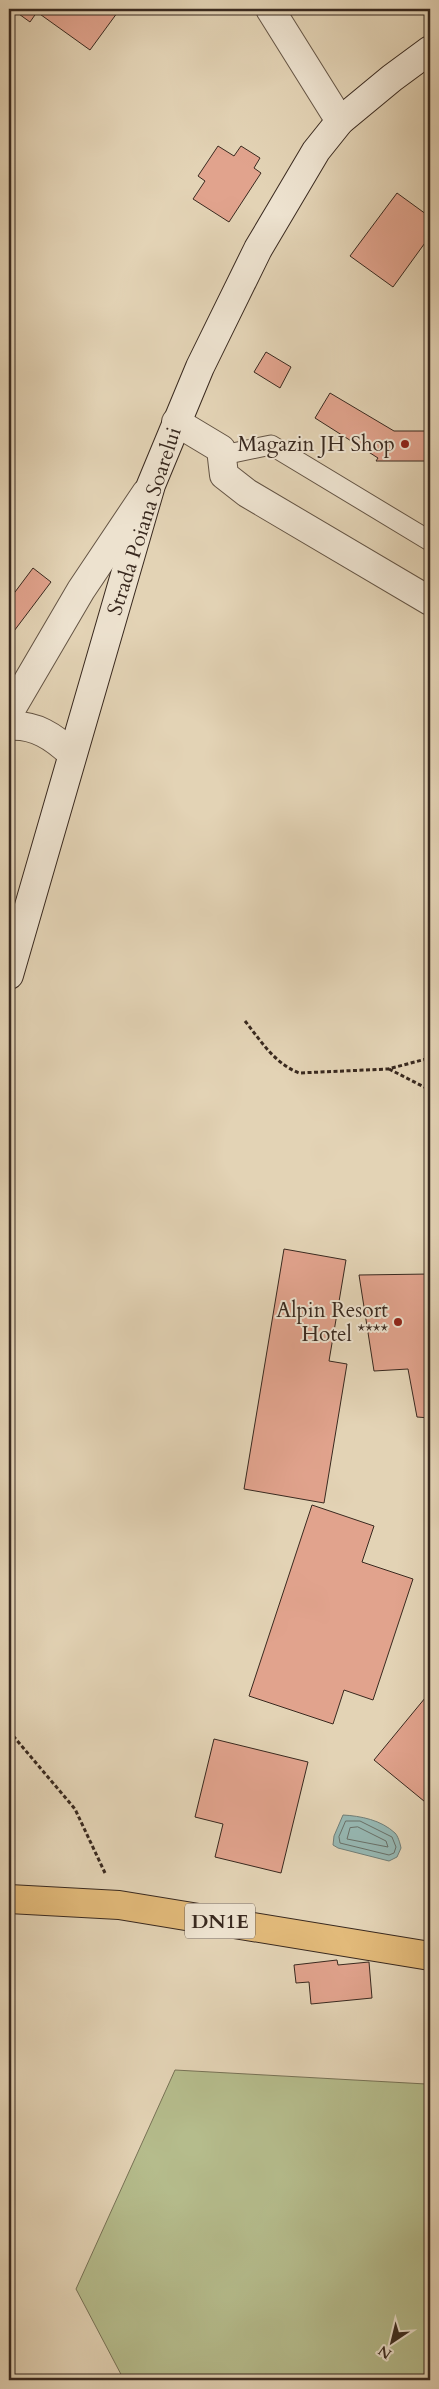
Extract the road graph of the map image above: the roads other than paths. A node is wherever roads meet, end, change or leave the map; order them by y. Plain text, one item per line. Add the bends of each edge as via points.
1 (270, 9) edge
2 (430, 50) edge
3 (340, 121) junction
4 (176, 422) junction
5 (225, 452) junction
6 (151, 485) junction
7 (430, 541) edge
8 (430, 588) edge
9 (430, 601) edge
10 (9, 713) edge
11 (9, 726) edge
12 (72, 754) junction
13 (9, 975) edge
14 (9, 1899) edge
15 (430, 1956) edge

1 - 3 street
2 - 3 street, Strada Poiana Soarelui
3 - 4 street, Strada Poiana Soarelui via 316,151 262,241
4 - 5 street
4 - 6 street, Strada Poiana Soarelui
5 - 7 lane via 271,445
5 - 8 lane via 239,473 413,581
5 - 9 street via 224,475 247,494
6 - 10 street via 82,590
6 - 12 street, Strada Poiana Soarelui
11 - 12 street via 37,729 56,738
12 - 13 street, Strada Poiana Soarelui
14 - 15 main road, DN1E via 120,1905

